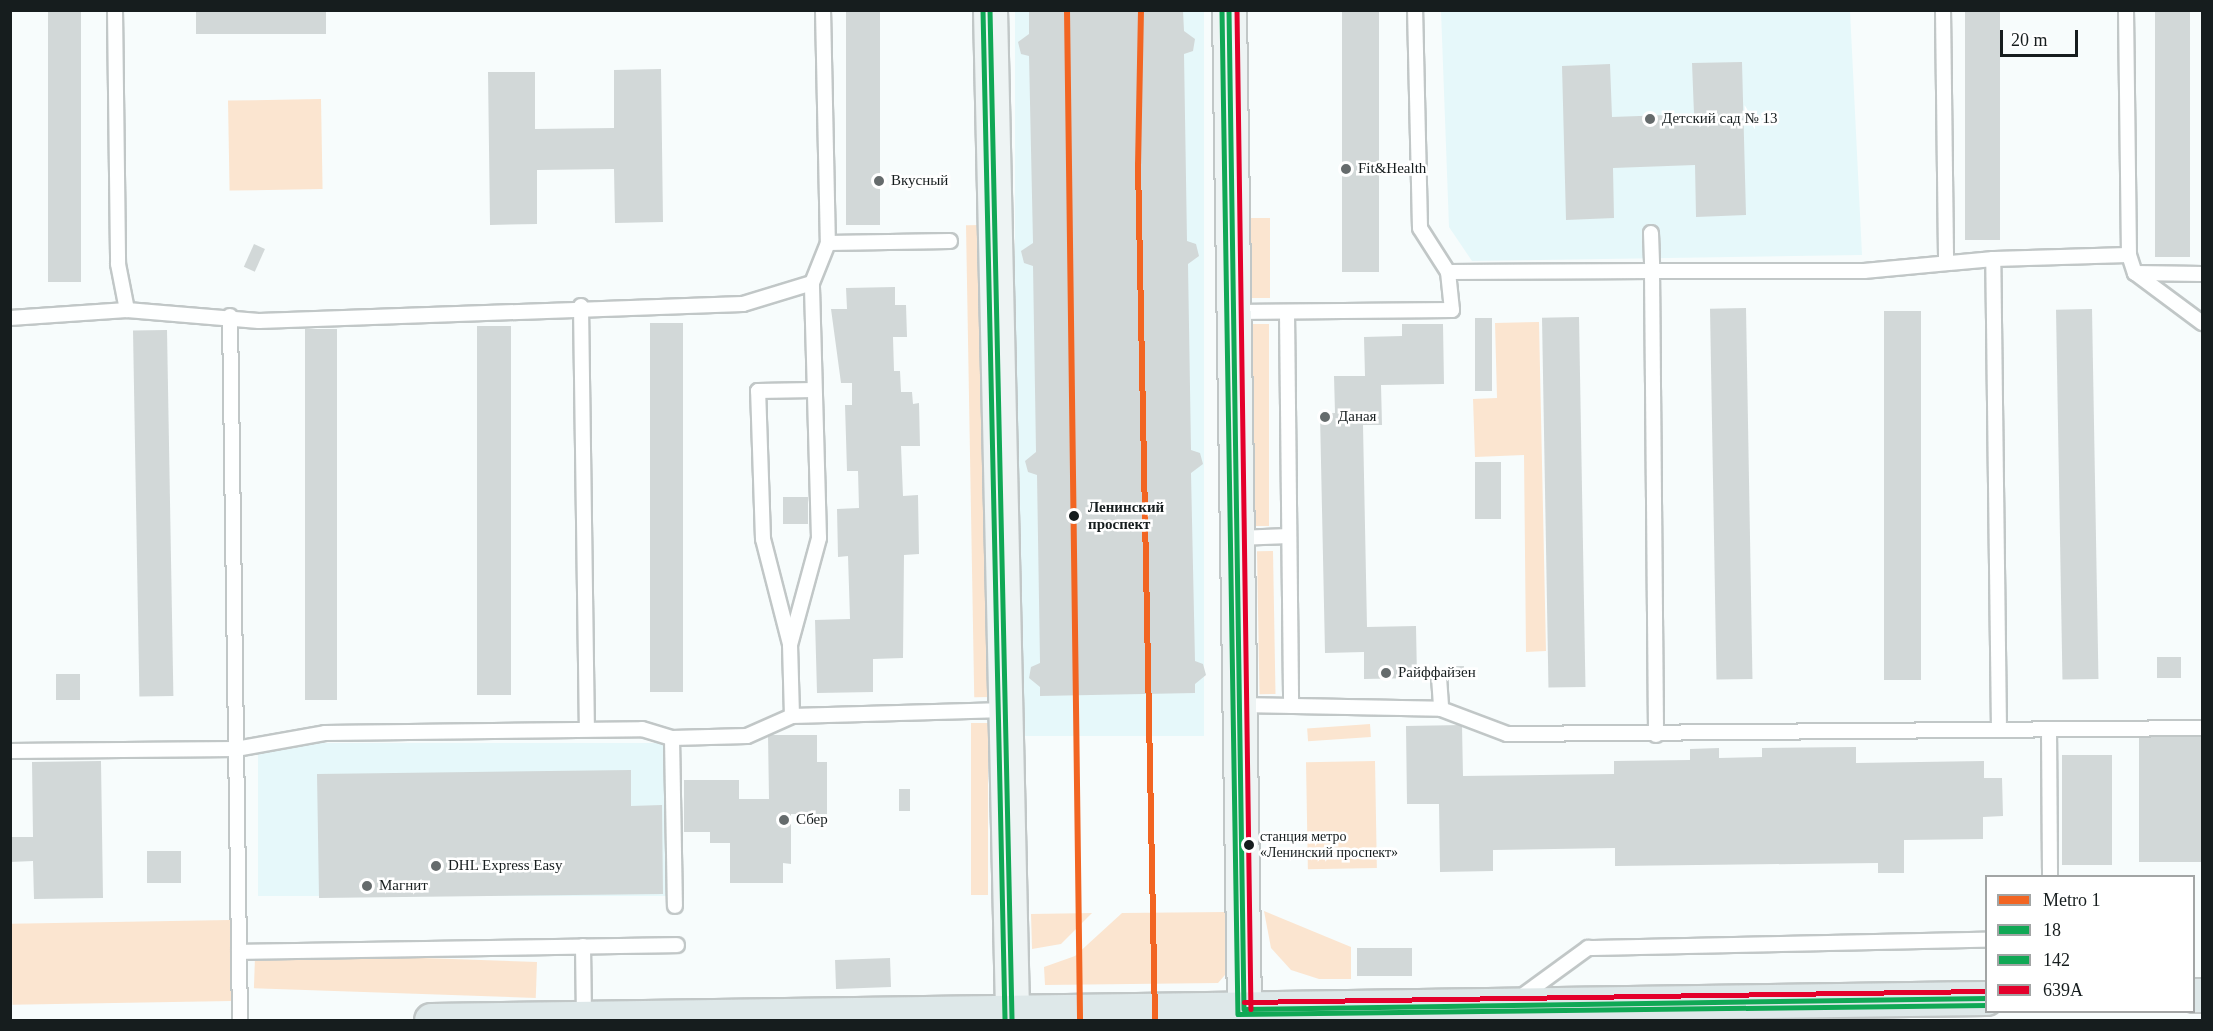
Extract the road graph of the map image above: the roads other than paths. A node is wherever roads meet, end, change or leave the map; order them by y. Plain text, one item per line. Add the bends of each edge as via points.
1 (115, 10) edge
2 (823, 10) edge
3 (990, 10) edge
4 (1229, 10) edge
5 (1415, 10) edge
6 (1943, 10) edge
7 (2126, 10) edge
8 (1651, 233) dead end
9 (950, 241) dead end
10 (828, 243) junction
11 (2129, 255) junction
12 (1993, 259) junction
13 (1946, 262) junction
14 (1652, 271) junction
15 (1448, 272) junction
16 (2135, 273) junction
17 (2202, 274) edge
18 (812, 284) junction
19 (581, 306) junction
20 (127, 310) junction
21 (1233, 312) junction
22 (1287, 312) junction
23 (230, 316) junction
24 (10, 318) edge
25 (2202, 323) edge
26 (814, 390) junction
27 (1289, 536) junction
28 (1237, 538) junction
29 (790, 645) junction
30 (1439, 676) dead end
31 (1240, 705) junction
32 (1291, 706) junction
33 (1441, 709) junction
34 (1006, 710) junction
35 (792, 716) junction
36 (2202, 728) edge
37 (587, 729) junction
38 (2049, 729) junction
39 (1999, 730) junction
40 (1656, 735) junction
41 (672, 738) junction
42 (236, 749) junction
43 (10, 751) edge
44 (2050, 875) edge
45 (675, 906) dead end
46 (1985, 940) edge
47 (677, 945) dead end
48 (583, 946) junction
49 (239, 952) junction
50 (1985, 998) edge
51 (1509, 1005) junction
52 (1249, 1017) edge
53 (584, 1018) junction
54 (1009, 1018) edge
55 (240, 1020) edge
56 (431, 1020) edge

1 - 20 lane via 118,264
2 - 10 lane
3 - 34 street
4 - 21 street
5 - 15 lane via 1420,228
6 - 13 lane
7 - 11 lane
8 - 14 lane
9 - 10 lane
10 - 18 lane
11 - 12 lane
11 - 16 lane
12 - 13 lane
12 - 39 lane
13 - 14 lane via 1864,271
14 - 15 lane
14 - 40 lane
15 - 22 lane via 1452,310
16 - 17 lane
16 - 25 lane
18 - 19 lane via 744,304
18 - 26 lane
19 - 23 lane via 259,321
19 - 37 lane
20 - 23 lane
20 - 24 lane
21 - 22 lane
21 - 28 street
22 - 27 lane
23 - 42 lane
26 - 29 lane via 819,538
26 - 29 lane via 758,391 763,539
27 - 28 lane
27 - 32 lane
28 - 31 street
29 - 35 lane
30 - 33 lane
31 - 32 lane
31 - 52 street
32 - 33 lane
33 - 40 lane via 1507,734
34 - 35 lane
34 - 54 street
35 - 41 lane via 747,736
36 - 38 lane
37 - 41 lane via 642,729
37 - 42 lane via 325,733
38 - 39 lane
38 - 44 lane
39 - 40 lane
41 - 45 lane
42 - 43 lane
42 - 49 lane
46 - 51 lane via 1588,948
47 - 48 lane
48 - 49 lane
48 - 53 lane
49 - 55 lane
50 - 51 main road
51 - 52 main road
52 - 54 main road
53 - 54 main road
53 - 56 main road

